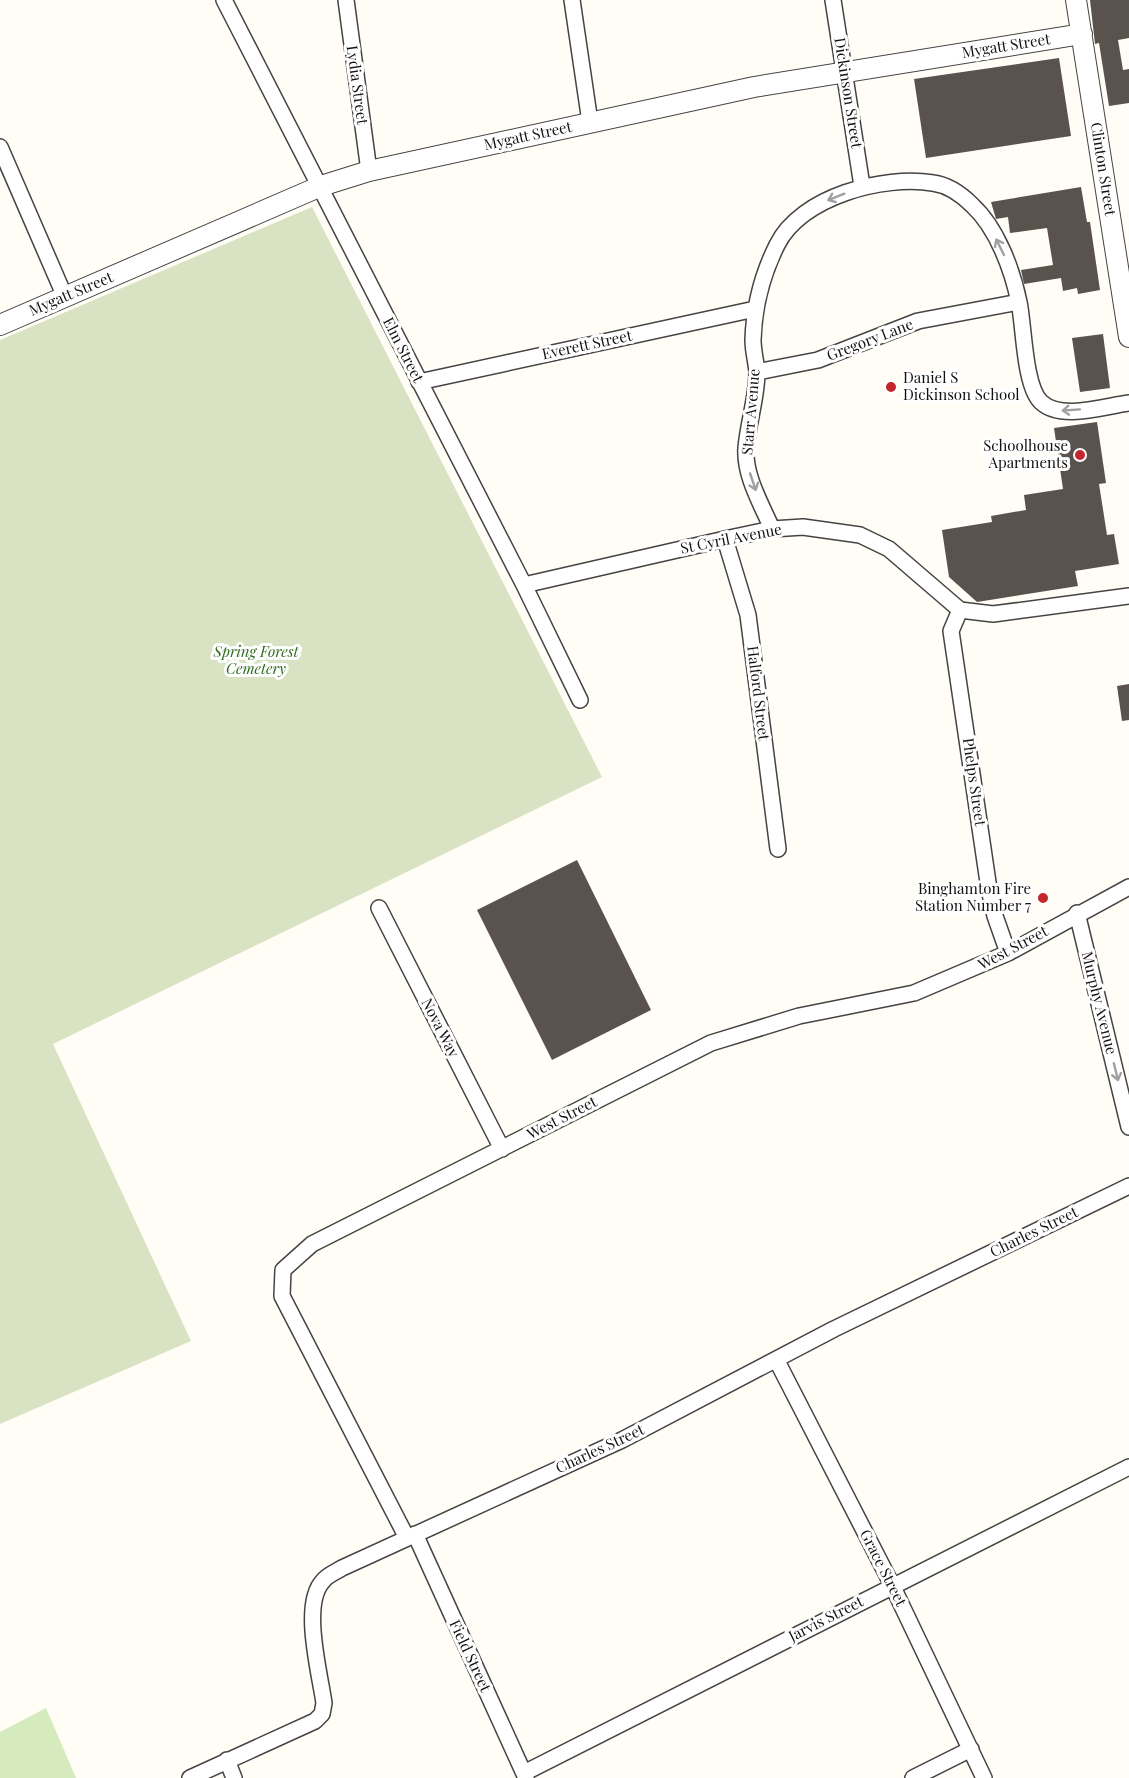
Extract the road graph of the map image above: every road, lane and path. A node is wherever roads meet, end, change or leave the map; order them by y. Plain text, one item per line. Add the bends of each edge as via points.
1 (224, 0) edge
2 (346, 0) edge
3 (572, 0) edge
4 (833, 0) edge
5 (1076, 0) edge
6 (1082, 34) junction
7 (844, 71) junction
8 (590, 122) junction
9 (0, 147) edge
10 (369, 171) junction
11 (321, 186) junction
12 (862, 186) junction
13 (65, 297) junction
14 (1019, 302) junction
15 (755, 309) junction
16 (0, 325) edge
17 (1129, 338) edge
18 (757, 372) junction
19 (419, 382) junction
20 (1129, 403) edge
21 (772, 529) junction
22 (725, 539) junction
23 (524, 585) junction
24 (1129, 596) edge
25 (960, 610) junction
26 (580, 700) dead end
27 (778, 849) dead end
28 (1129, 887) edge
29 (379, 908) dead end
30 (1077, 913) junction
31 (1008, 953) junction
32 (1129, 1127) edge
33 (502, 1149) junction
34 (1129, 1186) edge
35 (777, 1361) junction
36 (1129, 1467) edge
37 (411, 1536) junction
38 (892, 1585) junction
39 (970, 1749) junction
40 (227, 1760) junction
41 (525, 1775) edge
42 (190, 1778) edge
43 (234, 1778) edge
44 (913, 1778) edge
45 (984, 1778) edge

1 - 11 street, Elm Street
2 - 10 street, Lydia Street
3 - 8 street
4 - 7 street, Dickinson Street
5 - 6 street, Clinton Street
6 - 7 street, Mygatt Street
6 - 17 street, Clinton Street
7 - 8 street, Mygatt Street
7 - 12 street, Dickinson Street
8 - 10 street, Mygatt Street
9 - 13 street
10 - 11 street, Mygatt Street
11 - 13 street, Mygatt Street
11 - 19 street, Elm Street
14 -> 12 street, Starr Avenue via 999,242 974,206 951,188 904,181
12 -> 15 street, Starr Avenue via 823,202 778,242
13 - 16 street, Mygatt Street
14 - 18 street, Gregory Lane via 918,321 819,360
20 -> 14 street, Starr Avenue via 1065,411 1050,409 1040,401 1033,388
15 - 18 street, Starr Avenue via 753,343
15 - 19 street, Everett Street
18 -> 21 street, Starr Avenue via 746,450 754,488
19 - 23 street, Elm Street
21 - 22 street, St Cyril Avenue
21 - 25 street, St Cyril Avenue via 803,527 860,535 888,549
22 - 23 street, St Cyril Avenue
22 - 27 street, Halford Street via 748,615
23 - 26 street, Elm Street
24 - 25 street via 993,614
25 - 31 street, Phelps Street via 951,631 989,889
28 - 30 street, West Street
29 - 33 street, Nova Way
30 - 31 street, West Street
30 -> 32 street, Murphy Avenue
31 - 33 street, West Street via 914,993 799,1016 711,1043
33 - 37 street, West Street via 312,1244 283,1270 282,1296
34 - 35 street, Charles Street via 834,1329
35 - 37 street, Charles Street via 622,1440
35 - 38 street, Grace Street
36 - 38 street, Jarvis Street
37 - 40 street, Charles Street via 342,1568 322,1581 316,1592 312,1619 324,1703 322,1714 315,1721
37 - 41 street, Field Street
38 - 39 street, Grace Street
38 - 41 street, Jarvis Street
39 - 44 street
39 - 45 street, Grace Street
40 - 42 street, Charles Street
40 - 43 street

